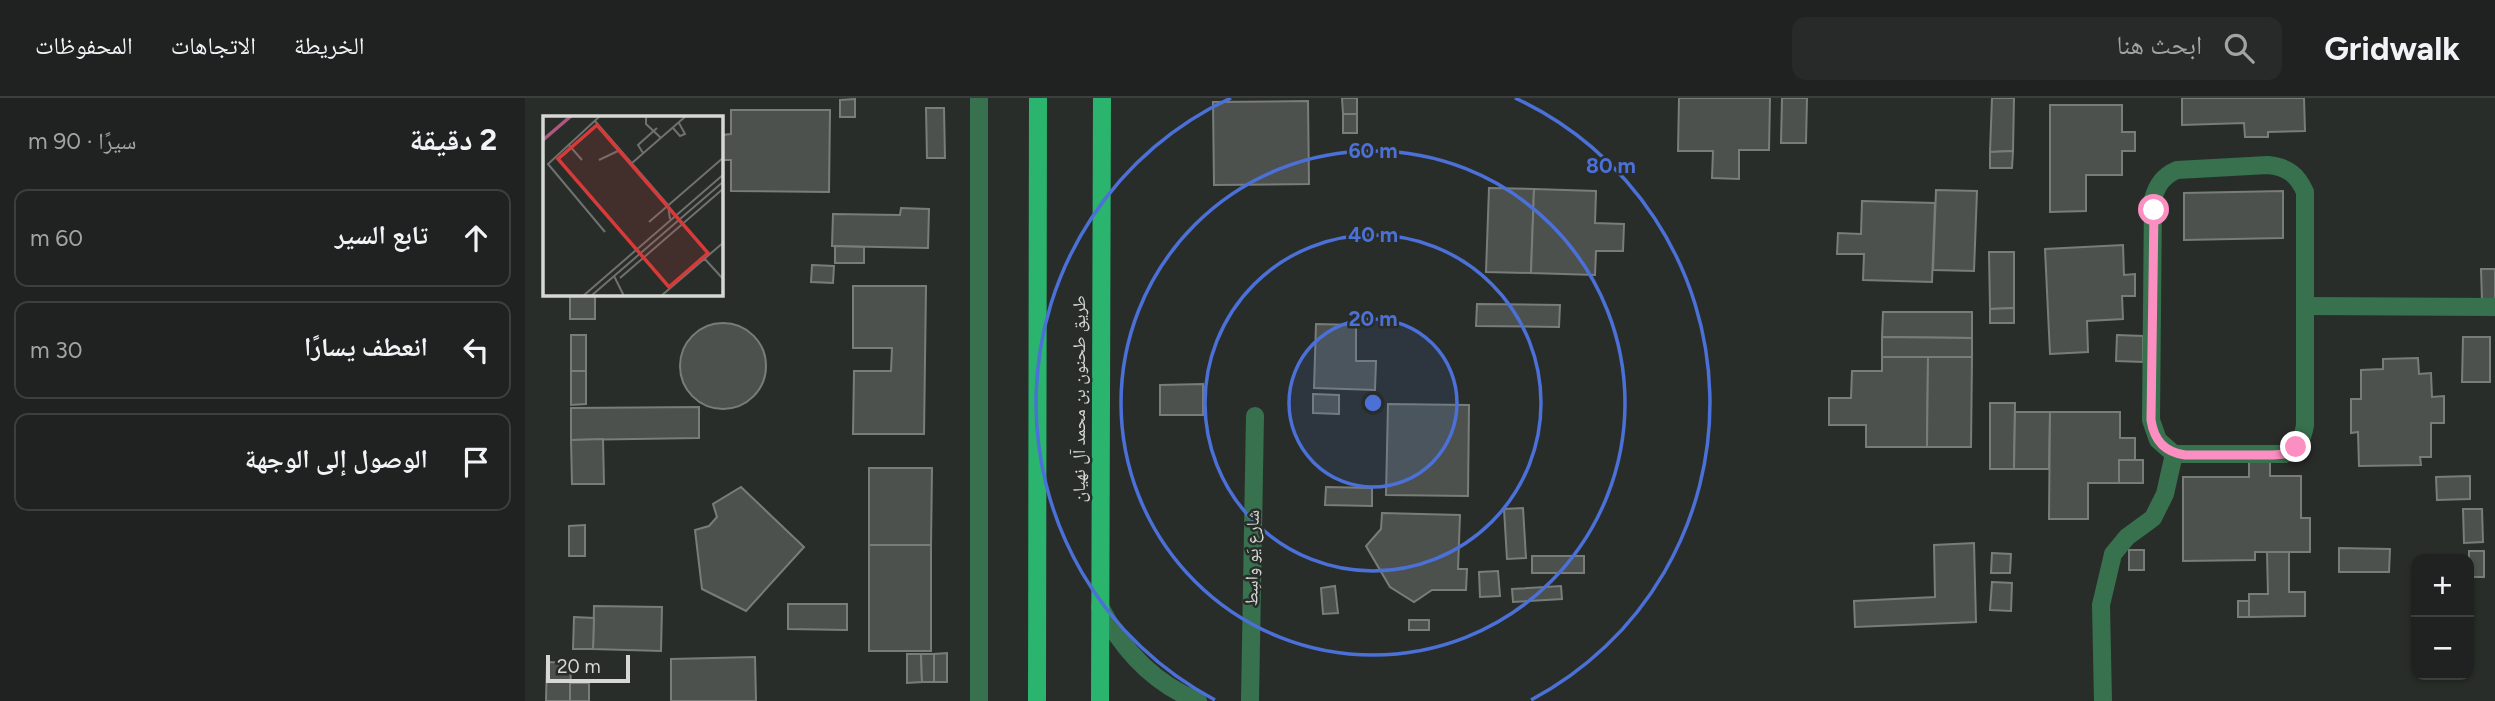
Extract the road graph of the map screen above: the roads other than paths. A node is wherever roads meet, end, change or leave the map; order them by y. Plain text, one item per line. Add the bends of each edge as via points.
1 (979, 98) edge
2 (1038, 98) edge
3 (1102, 98) edge
4 (2305, 306) junction
5 (2495, 307) edge
6 (1255, 416) dead end
7 (2174, 454) junction
8 (1100, 607) junction
9 (979, 701) edge
10 (1037, 701) edge
11 (1100, 701) edge
12 (1198, 701) edge
13 (1250, 701) edge
14 (2103, 701) edge

1 - 9 street
2 - 10 main road
3 - 8 main road, طريق طحنون بن محمد آل نهيان
4 - 5 street
4 - 7 street via 2305,425 2296,447 2273,455
4 - 7 street via 2305,192 2291,172 2268,165 2187,168 2160,181 2153,199 2151,420 2158,440
6 - 13 street, شارع يَو واسِط
7 - 14 street via 2165,494 2153,518 2113,554 2101,605
8 - 11 main road, طريق طحنون بن محمد آل نهيان
8 - 12 street via 1135,660 1160,681

